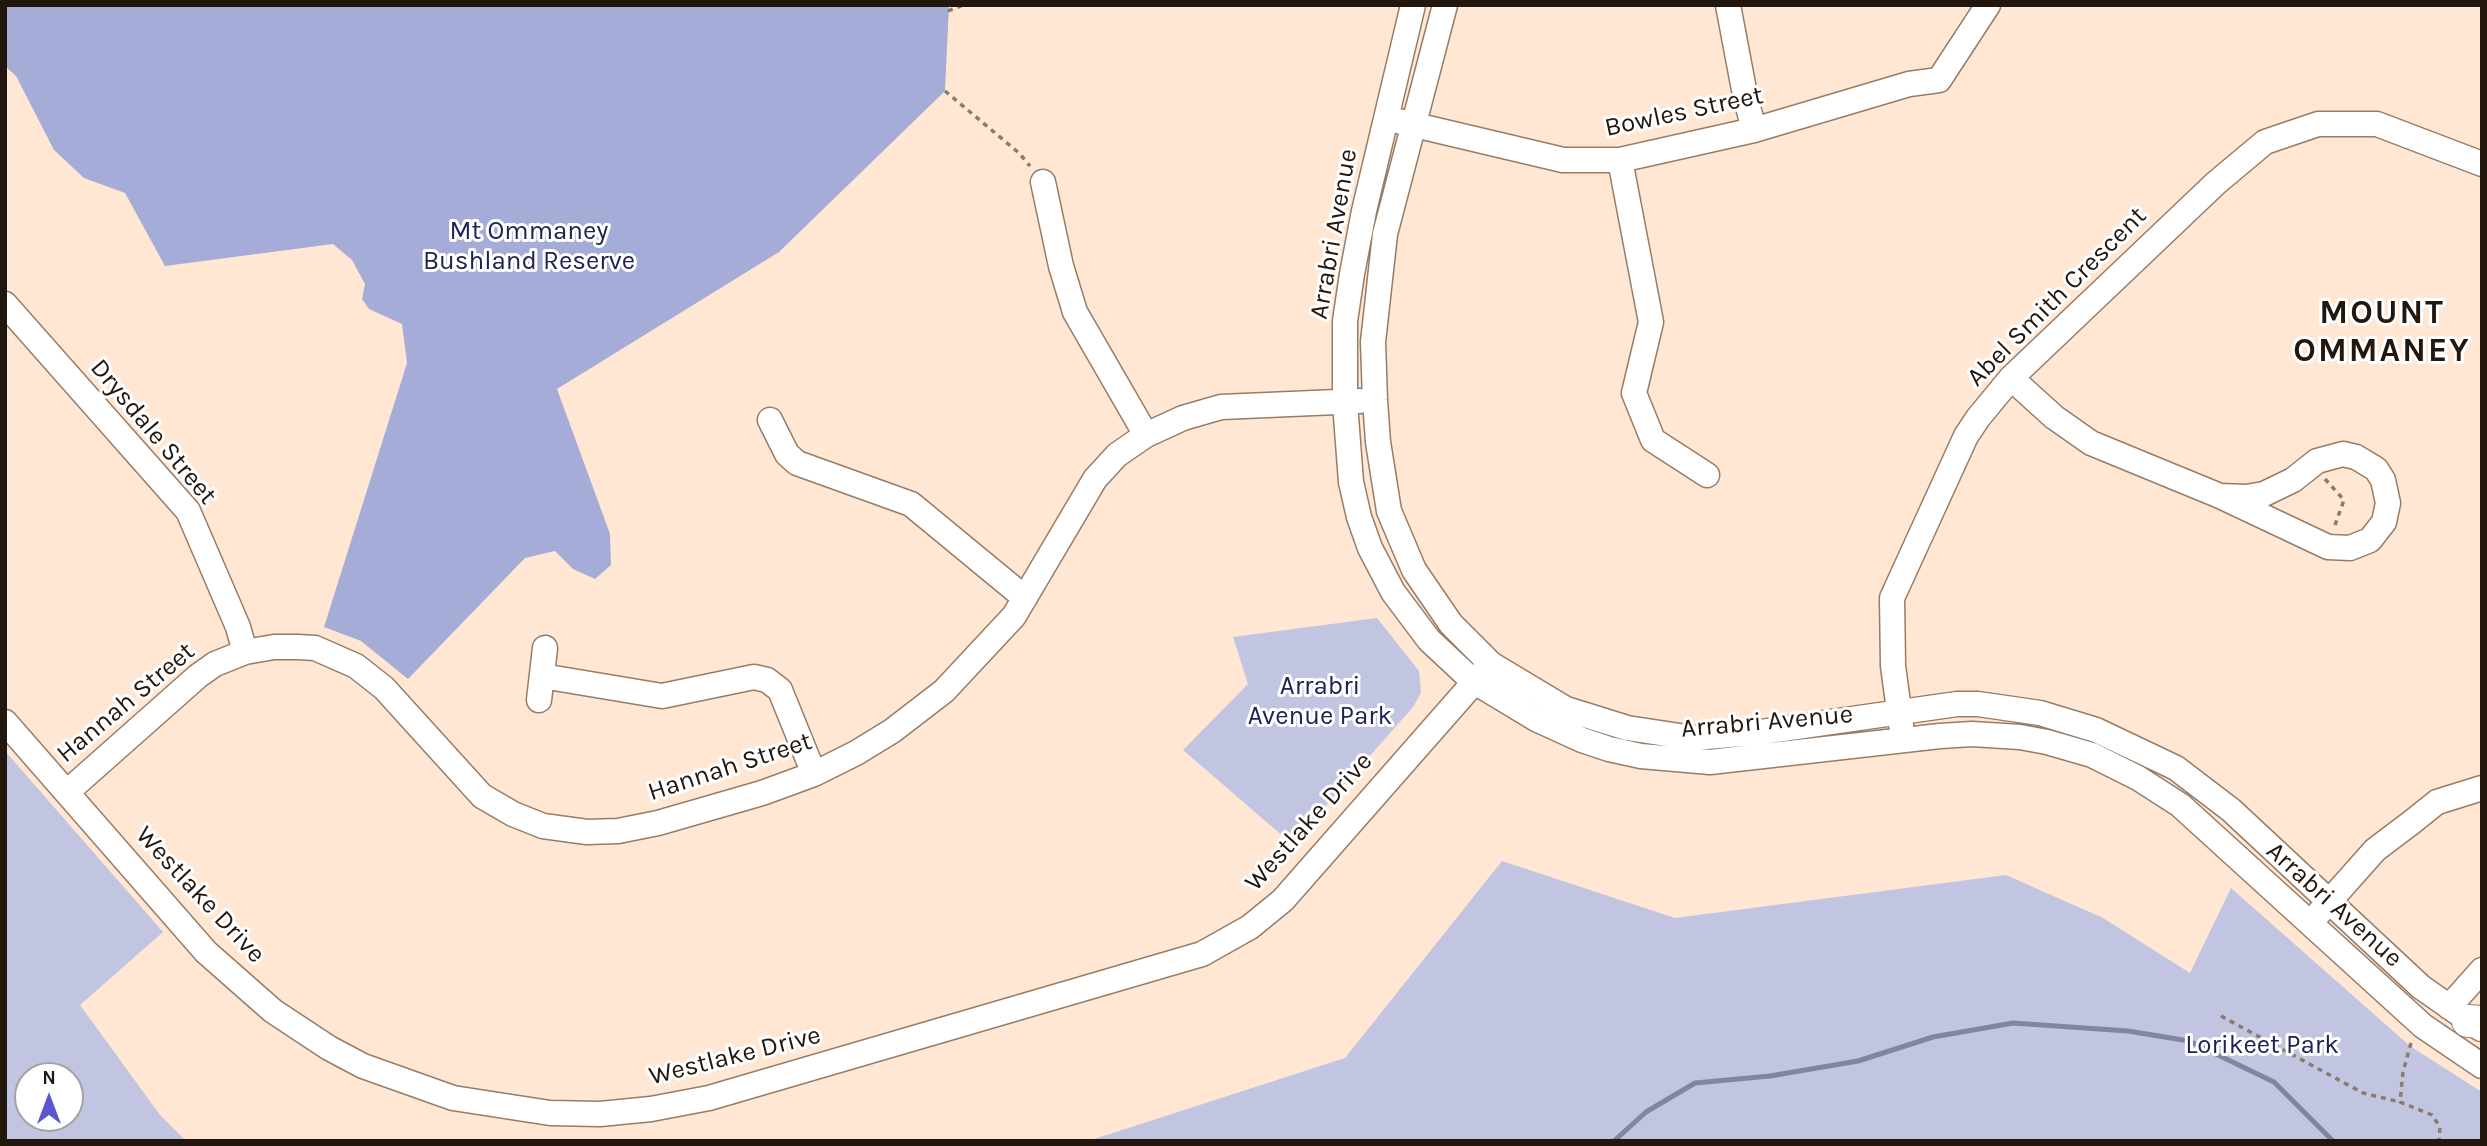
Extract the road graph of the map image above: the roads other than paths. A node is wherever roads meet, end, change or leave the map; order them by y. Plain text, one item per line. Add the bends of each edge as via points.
1 (1413, 5) edge
2 (1445, 5) edge
3 (1728, 5) edge
4 (1988, 5) edge
5 (1387, 118) junction
6 (1414, 124) junction
7 (1754, 130) junction
8 (1620, 160) junction
9 (2482, 164) edge
10 (1043, 182) road end
11 (5, 304) edge
12 (2011, 378) junction
13 (1375, 400) junction
14 (1345, 403) junction
15 (770, 420) dead end
16 (1146, 435) junction
17 (1707, 475) dead end
18 (2220, 496) junction
19 (1025, 598) junction
20 (545, 648) dead end
21 (245, 652) junction
22 (1482, 673) junction
23 (1898, 711) junction
24 (5, 722) edge
25 (1903, 740) junction
26 (814, 774) junction
27 (2482, 788) edge
28 (67, 792) junction
29 (2329, 901) junction
30 (2310, 923) junction
31 (2482, 970) edge
32 (2470, 1020) edge
33 (2482, 1066) edge

1 - 5 street, Arrabri Avenue
2 - 6 street, Arrabri Avenue
3 - 7 street
4 - 7 street, Bowles Street via 1939,80 1909,84
5 - 6 street, Bowles Street
5 - 14 street, Arrabri Avenue via 1364,211 1345,321
6 - 8 street, Bowles Street via 1563,160
6 - 13 street, Arrabri Avenue via 1383,247 1373,342
7 - 8 street, Bowles Street
8 - 17 street via 1651,322 1634,393 1653,440
9 - 12 street, Abel Smith Crescent via 2377,124 2318,124 2265,142
10 - 16 street via 1060,266 1075,312
11 - 21 street, Drysdale Street via 188,511
12 - 18 street via 2080,436
12 - 23 street, Abel Smith Crescent via 1966,436 1892,598
13 - 14 street, Hannah Street
13 - 22 street, Arrabri Avenue via 1390,511 1414,570
14 - 16 street, Hannah Street via 1221,407
14 - 22 street, Arrabri Avenue via 1351,482 1370,548 1393,592 1429,640
15 - 19 street via 787,454 797,463 911,504
16 - 19 street, Hannah Street via 1095,478
18 - 18 street via 2264,494 2312,464 2347,454 2378,472 2388,497 2386,517 2374,536 2357,547 2339,549
19 - 26 street, Hannah Street via 1014,616 944,691 892,731
20 - 26 street via 541,688 662,696 754,677 767,680 780,690
21 - 26 street, Hannah Street via 315,648 356,666 384,688 482,796 513,814 565,831 618,831 658,823
21 - 28 street, Hannah Street via 198,676
22 - 23 street, Arrabri Avenue via 1566,709 1627,728 1693,738
22 - 25 street, Arrabri Avenue via 1560,732 1641,756 1710,761
22 - 28 street, Westlake Drive via 1283,900 1250,927 1202,954 709,1098 600,1114 550,1113 453,1098 363,1066 329,1048 273,1011 206,952
23 - 25 street, Abel Smith Crescent
23 - 29 street, Arrabri Avenue via 1978,704 2040,713 2096,730 2176,768 2231,810
24 - 28 street, Westlake Drive
25 - 30 street, Arrabri Avenue via 1999,735 2071,748 2114,764 2180,806
27 - 29 street via 2437,802 2375,850
29 - 30 street
29 - 32 street, Arrabri Avenue via 2421,987
30 - 33 street, Arrabri Avenue via 2423,1026
31 - 32 street

